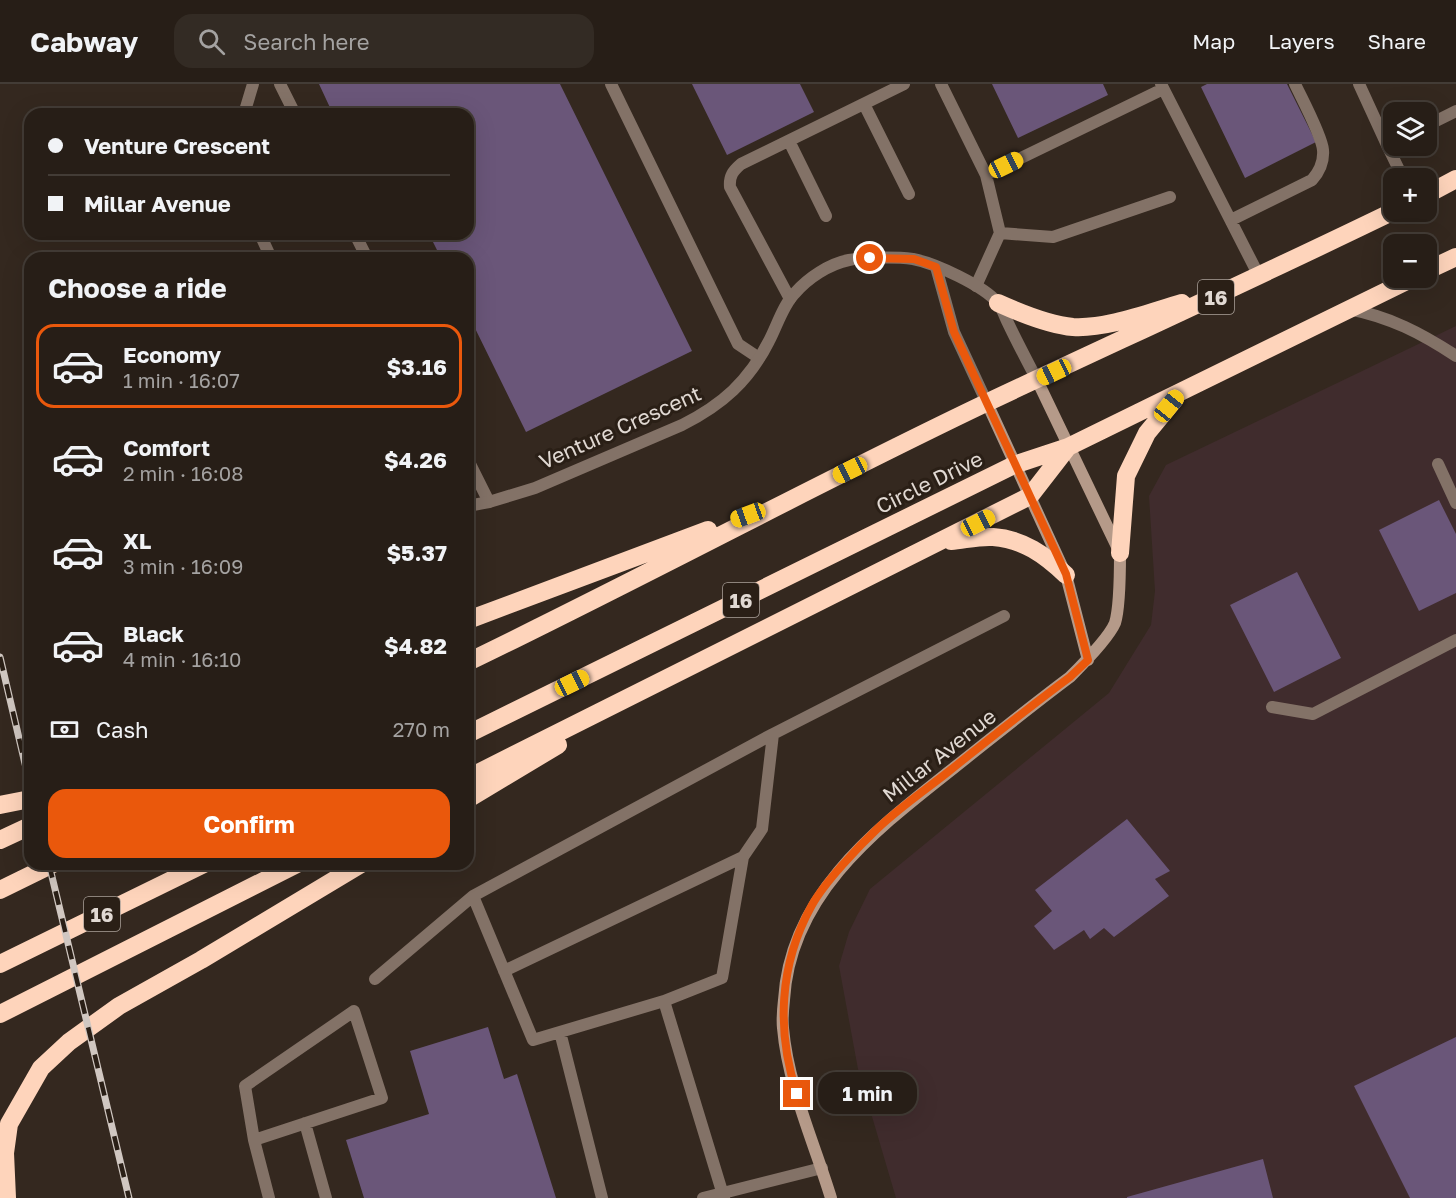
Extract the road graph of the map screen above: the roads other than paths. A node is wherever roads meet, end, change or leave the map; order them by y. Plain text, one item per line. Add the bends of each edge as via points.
1 (253, 84) edge
2 (280, 84) edge
3 (610, 84) edge
4 (904, 84) edge
5 (941, 84) edge
6 (1295, 84) edge
7 (1359, 84) edge
8 (1162, 86) edge
9 (864, 104) junction
10 (246, 108) edge
11 (292, 108) edge
12 (1456, 111) edge
13 (1437, 120) edge
14 (1383, 130) edge
15 (789, 141) junction
16 (986, 175) junction
17 (1456, 179) edge
18 (1437, 189) edge
19 (909, 194) dead end
20 (1170, 197) dead end
21 (826, 216) dead end
22 (1383, 217) edge
23 (1230, 220) junction
24 (1000, 233) junction
25 (1456, 257) edge
26 (1437, 266) edge
27 (936, 267) junction
28 (1259, 276) junction
29 (976, 286) junction
30 (1392, 288) edge
31 (1233, 289) junction
32 (790, 299) junction
33 (998, 303) junction
34 (1348, 309) junction
35 (1456, 356) edge
36 (759, 358) junction
37 (1036, 381) junction
38 (1180, 393) junction
39 (987, 403) junction
40 (1068, 447) junction
41 (1014, 465) junction
42 (1438, 465) dead end
43 (474, 472) edge
44 (1030, 496) junction
45 (791, 499) junction
46 (489, 502) junction
47 (1456, 503) edge
48 (474, 505) edge
49 (943, 541) junction
50 (1120, 553) junction
51 (1066, 574) junction
52 (1004, 616) dead end
53 (474, 618) edge
54 (1456, 640) edge
55 (474, 659) edge
56 (1088, 660) junction
57 (678, 673) junction
58 (1272, 707) dead end
59 (474, 731) edge
60 (773, 734) junction
61 (474, 775) edge
62 (474, 796) edge
63 (24, 800) edge
64 (0, 804) edge
65 (24, 829) edge
66 (0, 840) edge
67 (743, 857) junction
68 (41, 870) edge
69 (192, 870) edge
70 (285, 870) edge
71 (351, 870) edge
72 (0, 890) edge
73 (472, 896) junction
74 (137, 944) junction
75 (0, 964) edge
76 (504, 971) junction
77 (375, 979) dead end
78 (664, 1001) junction
79 (0, 1014) edge
80 (0, 1024) edge
81 (560, 1032) junction
82 (305, 1123) junction
83 (254, 1140) junction
84 (822, 1168) junction
85 (723, 1196) edge
86 (7, 1198) edge
87 (269, 1198) edge
88 (326, 1198) edge
89 (602, 1198) edge
90 (703, 1198) edge
91 (831, 1198) edge

1 - 10 street
2 - 11 street
3 - 36 street via 738,344
4 - 9 street
5 - 16 street
6 - 23 street via 1323,148 1319,173
7 - 14 street
8 - 16 street
8 - 23 street
9 - 15 street
9 - 19 street
12 - 13 street
15 - 21 street
15 - 32 street via 734,170 730,187
16 - 24 street
17 - 18 highway
20 - 24 street via 1053,237
22 - 28 highway, 16
23 - 28 street
24 - 29 street
25 - 26 highway
27 - 29 street, Venture Crescent
27 - 32 street, Venture Crescent via 914,259 848,260 808,280
27 - 39 street via 954,332
28 - 31 highway, 16
29 - 33 street, Venture Crescent
30 - 34 highway, Circle Drive / 16
31 - 33 highway via 1107,324 1073,327 1021,314
31 - 37 highway, 16
32 - 36 street, Venture Crescent
33 - 37 street, Venture Crescent
34 - 35 street via 1379,315
34 - 38 highway, Circle Drive / 16
36 - 46 street, Venture Crescent via 722,402 704,414 535,488
37 - 39 highway, 16
37 - 40 street, Millar Avenue
38 - 40 highway, Circle Drive / 16
38 - 50 highway via 1147,433 1126,476
39 - 41 street
39 - 45 highway, 16
40 - 41 highway, Circle Drive / 16
40 - 44 highway
40 - 50 street, Millar Avenue
41 - 44 street
41 - 59 highway, Circle Drive / 16
42 - 47 street
43 - 46 street
44 - 49 highway
44 - 51 street
45 - 53 highway
45 - 55 highway, 16
46 - 48 street, Venture Crescent
49 - 51 highway via 993,537 1030,546
49 - 57 highway
50 - 56 street, Millar Avenue via 1114,624
51 - 56 street
52 - 60 street
54 - 58 street via 1313,714
56 - 84 street, Millar Avenue via 877,829 813,904 795,943 785,982 782,1026 791,1075
57 - 61 highway
57 - 62 highway
60 - 67 street via 762,829
60 - 73 street
63 - 64 highway
65 - 66 highway
67 - 76 street
67 - 78 street via 722,978
68 - 72 highway
69 - 75 highway, 16
70 - 74 highway
71 - 86 highway via 119,1006 41,1068 9,1124 5,1153
73 - 76 street
73 - 77 street
74 - 79 highway
74 - 80 highway
76 - 81 street via 533,1040
78 - 81 street
78 - 85 street
81 - 89 street
82 - 83 street
82 - 83 street via 382,1098 354,1011 245,1086
82 - 88 street
83 - 87 street
84 - 85 street
84 - 91 street, Millar Avenue
85 - 90 street

